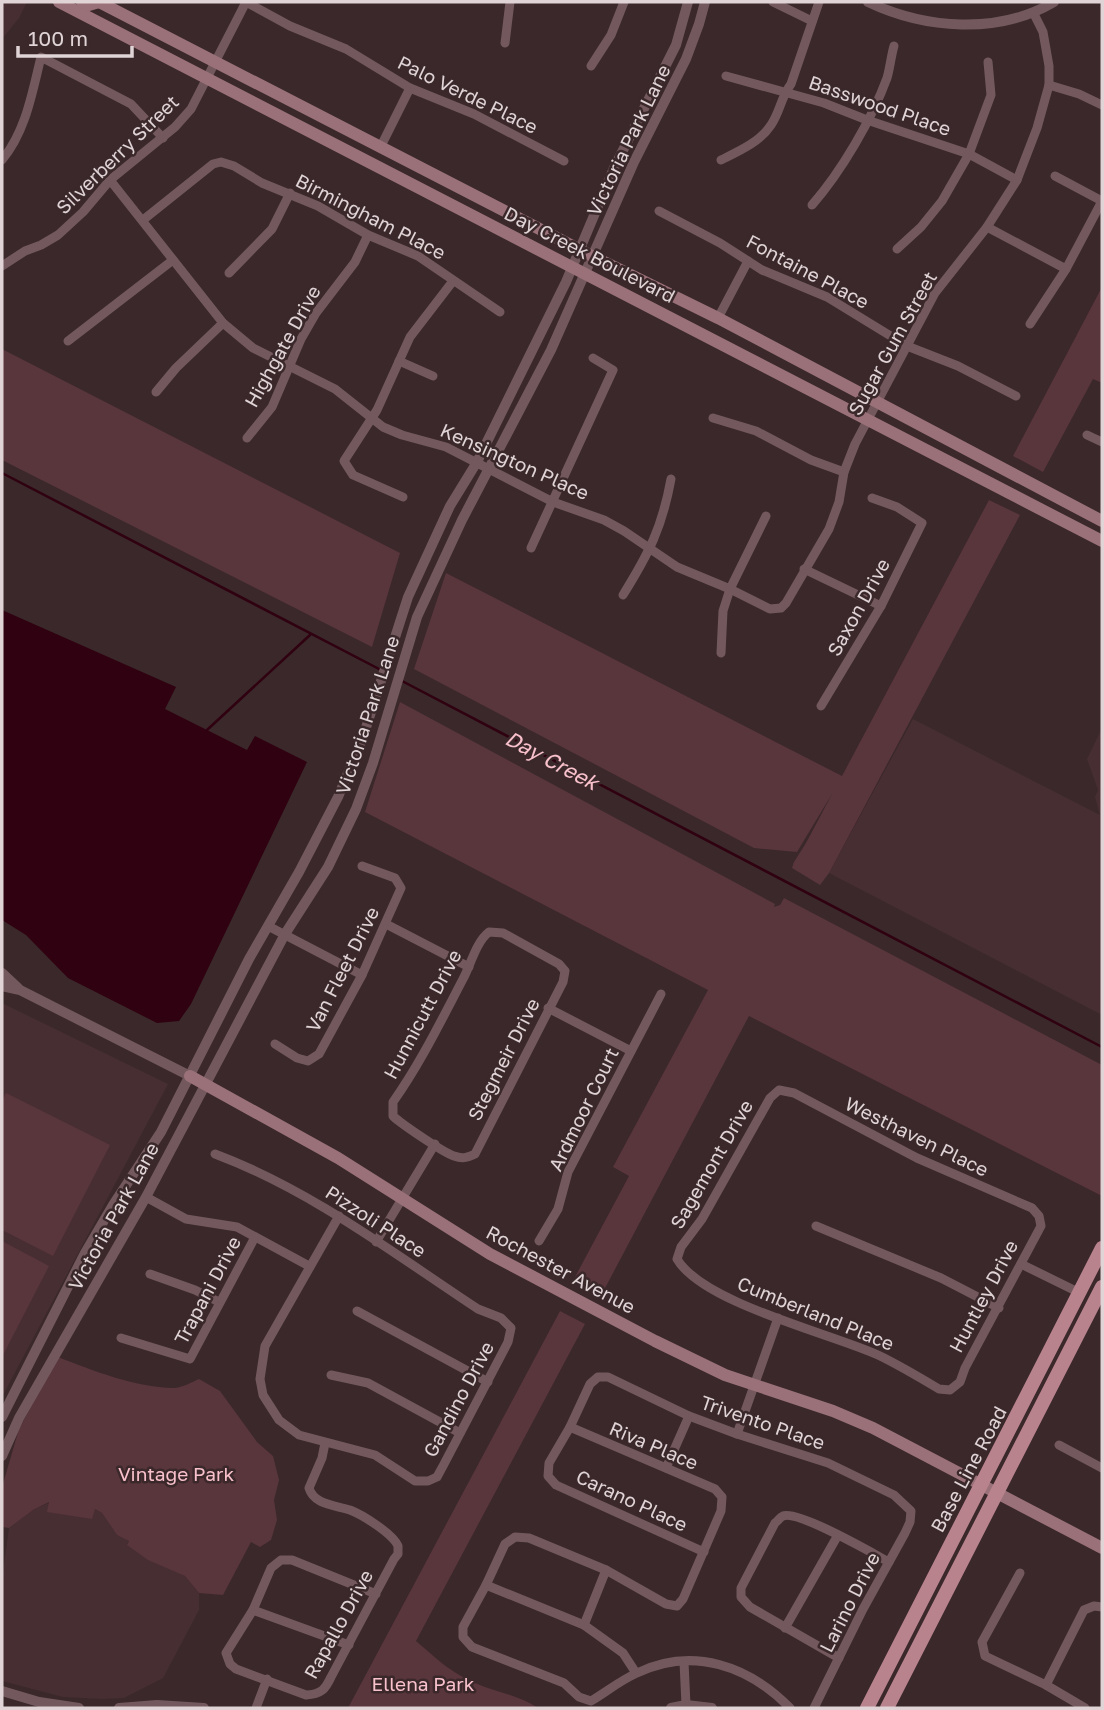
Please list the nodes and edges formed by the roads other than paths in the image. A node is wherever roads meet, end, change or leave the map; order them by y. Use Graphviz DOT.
graph roads {
  1 [pos="59,2"];
  2 [pos="82,2"];
  3 [pos="99,2"];
  4 [pos="246,2"];
  5 [pos="510,2"];
  6 [pos="612,2"];
  7 [pos="688,2"];
  8 [pos="705,2"];
  9 [pos="773,2"];
  10 [pos="819,2"];
  11 [pos="868,2"];
  12 [pos="1054,2"];
  13 [pos="623,4"];
  14 [pos="1034,14"];
  15 [pos="812,21"];
  16 [pos="505,43"];
  17 [pos="894,46"];
  18 [pos="216,60"];
  19 [pos="988,62"];
  20 [pos="591,66"];
  21 [pos="726,76"];
  22 [pos="207,77"];
  23 [pos="1049,85"];
  24 [pos="410,88"];
  25 [pos="785,92"];
  26 [pos="1102,105"];
  27 [pos="867,120"];
  28 [pos="163,138"];
  29 [pos="381,146"];
  30 [pos="969,154"];
  31 [pos="2,160"];
  32 [pos="721,160"];
  33 [pos="564,161"];
  34 [pos="1055,176"];
  35 [pos="110,180"];
  36 [pos="1017,180"];
  37 [pos="290,193"];
  38 [pos="1102,201"];
  39 [pos="812,205"];
  40 [pos="659,211"];
  41 [pos="143,220"];
  42 [pos="987,228"];
  43 [pos="368,235"];
  44 [pos="897,248"];
  45 [pos="586,253"];
  46 [pos="173,260"];
  47 [pos="748,261"];
  48 [pos="2,266"];
  49 [pos="1066,269"];
  50 [pos="579,270"];
  51 [pos="229,273"];
  52 [pos="453,281"];
  53 [pos="500,312"];
  54 [pos="718,318"];
  55 [pos="223,323"];
  56 [pos="1030,324"];
  57 [pos="68,341"];
  58 [pos="907,346"];
  59 [pos="593,358"];
  60 [pos="399,361"];
  61 [pos="289,368"];
  62 [pos="433,376"];
  63 [pos="156,392"];
  64 [pos="1016,396"];
  65 [pos="878,401"];
  66 [pos="372,418"];
  67 [pos="712,418"];
  68 [pos="869,419"];
  69 [pos="1087,435"];
  70 [pos="247,438"];
  71 [pos="1102,442"];
  72 [pos="477,462"];
  73 [pos="489,469"];
  74 [pos="844,472"];
  75 [pos="671,479"];
  76 [pos="402,497"];
  77 [pos="872,498"];
  78 [pos="553,502"];
  79 [pos="766,516"];
  80 [pos="1102,521"];
  81 [pos="1102,541"];
  82 [pos="531,548"];
  83 [pos="650,550"];
  84 [pos="804,569"];
  85 [pos="730,589"];
  86 [pos="623,595"];
  87 [pos="881,606"];
  88 [pos="776,609"];
  89 [pos="721,653"];
  90 [pos="821,706"];
  91 [pos="362,866"];
  92 [pos="386,924"];
  93 [pos="268,926"];
  94 [pos="285,934"];
  95 [pos="469,967"];
  96 [pos="565,971"];
  97 [pos="2,973"];
  98 [pos="362,975"];
  99 [pos="2,986"];
  100 [pos="20,990"];
  101 [pos="661,994"];
  102 [pos="548,1008"];
  103 [pos="275,1044"];
  104 [pos="631,1051"];
  105 [pos="190,1076"];
  106 [pos="205,1084"];
  107 [pos="779,1090"];
  108 [pos="435,1144"];
  109 [pos="215,1154"];
  110 [pos="146,1196"];
  111 [pos="403,1199"];
  112 [pos="340,1216"];
  113 [pos="1039,1216"];
  114 [pos="816,1226"];
  115 [pos="255,1237"];
  116 [pos="539,1241"];
  117 [pos="376,1242"];
  118 [pos="1102,1248"];
  119 [pos="677,1259"];
  120 [pos="1021,1264"];
  121 [pos="309,1266"];
  122 [pos="150,1274"];
  123 [pos="1102,1287"];
  124 [pos="1080,1293"];
  125 [pos="219,1302"];
  126 [pos="999,1308"];
  127 [pos="358,1311"];
  128 [pos="778,1318"];
  129 [pos="511,1328"];
  130 [pos="121,1338"];
  131 [pos="331,1375"];
  132 [pos="488,1382"];
  133 [pos="753,1385"];
  134 [pos="950,1390"];
  135 [pos="689,1416"];
  136 [pos="2,1417"];
  137 [pos="570,1427"];
  138 [pos="460,1433"];
  139 [pos="737,1434"];
  140 [pos="325,1443"];
  141 [pos="1059,1445"];
  142 [pos="2,1456"];
  143 [pos="666,1468"];
  144 [pos="1102,1468"];
  145 [pos="981,1484"];
  146 [pos="997,1493"];
  147 [pos="911,1511"];
  148 [pos="838,1535"];
  149 [pos="1102,1548"];
  150 [pos="704,1552"];
  151 [pos="889,1562"];
  152 [pos="606,1570"];
  153 [pos="1020,1573"];
  154 [pos="486,1585"];
  155 [pos="376,1594"];
  156 [pos="1098,1607"];
  157 [pos="253,1610"];
  158 [pos="584,1625"];
  159 [pos="785,1628"];
  160 [pos="349,1645"];
  161 [pos="839,1658"];
  162 [pos="684,1662"];
  163 [pos="636,1673"];
  164 [pos="267,1679"];
  165 [pos="1046,1685"];
  166 [pos="2,1691"];
  167 [pos="686,1705"];
  168 [pos="79,1708"];
  169 [pos="119,1708"];
  170 [pos="204,1708"];
  171 [pos="256,1708"];
  172 [pos="671,1708"];
  173 [pos="712,1708"];
  174 [pos="790,1708"];
  175 [pos="814,1708"];
  176 [pos="867,1708"];
  177 [pos="887,1708"];
  178 [pos="1085,1708"];
  1 -- 22 [label="main road, Day Creek Boulevard"];
  2 -- 3 [label="main road"];
  3 -- 18 [label="main road, Day Creek Boulevard"];
  4 -- 18 [label="street, Silverberry Street"];
  4 -- 24 [label="street, Palo Verde Place"];
  5 -- 16 [label="street"];
  6 -- 13 [label="street"];
  7 -- 45 [label="street, Victoria Park Lane"];
  8 -- 45 [label="street, Victoria Park Lane"];
  9 -- 15 [label="street"];
  10 -- 15 [label="street"];
  11 -- 14 [label="street"];
  12 -- 14 [label="street"];
  13 -- 20 [label="street"];
  14 -- 23 [label="street, Sugar Gum Street"];
  15 -- 25 [label="street"];
  17 -- 27 [label="street"];
  18 -- 22 [label="street, Silverberry Street"];
  18 -- 29 [label="main road, Day Creek Boulevard"];
  19 -- 30 [label="street"];
  21 -- 25 [label="street, Basswood Place"];
  22 -- 28 [label="street, Silverberry Street"];
  22 -- 50 [label="main road, Day Creek Boulevard"];
  23 -- 26 [label="street"];
  23 -- 36 [label="street, Sugar Gum Street"];
  24 -- 29 [label="street"];
  24 -- 33 [label="street, Palo Verde Place"];
  25 -- 27 [label="street, Basswood Place"];
  25 -- 32 [label="street"];
  27 -- 30 [label="street, Basswood Place"];
  27 -- 39 [label="street"];
  28 -- 31 [label="street"];
  28 -- 35 [label="street, Silverberry Street"];
  29 -- 45 [label="main road, Day Creek Boulevard"];
  30 -- 36 [label="street, Basswood Place"];
  30 -- 44 [label="street"];
  34 -- 38 [label="street"];
  35 -- 41 [label="street, Kensington Place"];
  35 -- 48 [label="street, Silverberry Street"];
  36 -- 42 [label="street, Sugar Gum Street"];
  37 -- 41 [label="street, Birmingham Place"];
  37 -- 43 [label="street, Birmingham Place"];
  37 -- 51 [label="street"];
  38 -- 49 [label="street"];
  40 -- 47 [label="street, Fontaine Place"];
  41 -- 46 [label="street, Kensington Place"];
  42 -- 49 [label="street"];
  42 -- 58 [label="street, Sugar Gum Street"];
  43 -- 52 [label="street, Birmingham Place"];
  43 -- 61 [label="street, Highgate Drive"];
  45 -- 50 [label="street, Victoria Park Lane"];
  45 -- 54 [label="main road, Day Creek Boulevard"];
  46 -- 55 [label="street, Kensington Place"];
  46 -- 57 [label="street"];
  47 -- 54 [label="street"];
  47 -- 58 [label="street, Fontaine Place"];
  49 -- 56 [label="street"];
  50 -- 68 [label="main road, Day Creek Boulevard"];
  50 -- 72 [label="street, Victoria Park Lane"];
  50 -- 73 [label="street, Victoria Park Lane"];
  52 -- 53 [label="street, Birmingham Place"];
  52 -- 60 [label="street"];
  54 -- 65 [label="main road, Day Creek Boulevard"];
  55 -- 61 [label="street, Kensington Place"];
  55 -- 63 [label="street"];
  58 -- 64 [label="street, Fontaine Place"];
  58 -- 65 [label="street, Sugar Gum Street"];
  59 -- 78 [label="street"];
  60 -- 62 [label="street"];
  60 -- 66 [label="street"];
  61 -- 66 [label="street, Kensington Place"];
  61 -- 70 [label="street, Highgate Drive"];
  65 -- 68 [label="street, Sugar Gum Street"];
  65 -- 80 [label="main road, Day Creek Boulevard"];
  66 -- 72 [label="street, Kensington Place"];
  66 -- 76 [label="street"];
  67 -- 74 [label="street"];
  68 -- 74 [label="street, Sugar Gum Street"];
  68 -- 81 [label="main road, Day Creek Boulevard"];
  69 -- 71 [label="street"];
  72 -- 73 [label="street, Kensington Place"];
  72 -- 93 [label="street, Victoria Park Lane"];
  73 -- 78 [label="street, Kensington Place"];
  73 -- 94 [label="street, Victoria Park Lane"];
  74 -- 84 [label="street, Sugar Gum Street"];
  75 -- 83 [label="street"];
  77 -- 87 [label="street, Saxon Drive"];
  78 -- 82 [label="street"];
  78 -- 83 [label="street, Kensington Place"];
  79 -- 85 [label="street"];
  83 -- 85 [label="street, Kensington Place"];
  83 -- 86 [label="street"];
  84 -- 87 [label="street"];
  84 -- 88 [label="street, Sugar Gum Street"];
  85 -- 88 [label="street, Kensington Place"];
  85 -- 89 [label="street"];
  87 -- 90 [label="street, Saxon Drive"];
  91 -- 92 [label="street, Van Fleet Drive"];
  92 -- 95 [label="street"];
  92 -- 98 [label="street, Van Fleet Drive"];
  93 -- 94 [label="street"];
  93 -- 105 [label="street, Victoria Park Lane"];
  94 -- 98 [label="street"];
  94 -- 106 [label="street, Victoria Park Lane"];
  95 -- 96 [label="street, Hunnicutt Drive"];
  95 -- 108 [label="street, Hunnicutt Drive"];
  96 -- 102 [label="street, Stegmeir Drive"];
  97 -- 100 [label="street, Rochester Avenue"];
  98 -- 103 [label="street, Van Fleet Drive"];
  99 -- 100 [label="street, Rochester Avenue"];
  100 -- 105 [label="street, Rochester Avenue"];
  101 -- 104 [label="street, Ardmoor Court"];
  102 -- 104 [label="street"];
  102 -- 108 [label="street, Stegmeir Drive"];
  104 -- 116 [label="street, Ardmoor Court"];
  105 -- 106 [label="main road, Rochester Avenue"];
  105 -- 136 [label="street, Victoria Park Lane"];
  106 -- 110 [label="street, Victoria Park Lane"];
  106 -- 111 [label="main road, Rochester Avenue"];
  107 -- 113 [label="street, Westhaven Place"];
  107 -- 119 [label="street, Sagemont Drive"];
  108 -- 111 [label="street"];
  109 -- 112 [label="street, Pizzoli Place"];
  110 -- 115 [label="street"];
  110 -- 142 [label="street, Victoria Park Lane"];
  111 -- 117 [label="street"];
  111 -- 133 [label="main road, Rochester Avenue"];
  112 -- 117 [label="street, Pizzoli Place"];
  112 -- 121 [label="street"];
  113 -- 120 [label="street, Huntley Drive"];
  114 -- 126 [label="street"];
  115 -- 121 [label="street"];
  115 -- 125 [label="street, Trapani Drive"];
  117 -- 129 [label="street, Pizzoli Place"];
  118 -- 124 [label="main road, Base Line Road"];
  119 -- 128 [label="street, Cumberland Place"];
  120 -- 124 [label="street"];
  120 -- 126 [label="street, Huntley Drive"];
  121 -- 140 [label="street"];
  122 -- 125 [label="street"];
  123 -- 146 [label="main road, Base Line Road"];
  124 -- 145 [label="main road, Base Line Road"];
  125 -- 130 [label="street, Trapani Drive"];
  126 -- 134 [label="street, Huntley Drive"];
  127 -- 132 [label="street"];
  128 -- 133 [label="street"];
  128 -- 134 [label="street, Cumberland Place"];
  129 -- 132 [label="street, Gandino Drive"];
  131 -- 138 [label="street"];
  132 -- 138 [label="street, Gandino Drive"];
  133 -- 139 [label="street"];
  133 -- 145 [label="main road, Rochester Avenue"];
  135 -- 137 [label="street, Trivento Place"];
  135 -- 139 [label="street, Trivento Place"];
  135 -- 143 [label="street"];
  137 -- 143 [label="street, Riva Place"];
  137 -- 150 [label="street, Carano Place"];
  138 -- 140 [label="street, Gandino Drive"];
  139 -- 147 [label="street, Trivento Place"];
  140 -- 155 [label="street, Rapallo Drive"];
  141 -- 144 [label="street"];
  143 -- 150 [label="street, Riva Place"];
  145 -- 146 [label="main road, Rochester Avenue"];
  145 -- 176 [label="main road, Base Line Road"];
  146 -- 149 [label="main road, Rochester Avenue"];
  146 -- 177 [label="main road, Base Line Road"];
  147 -- 151 [label="street, Larino Drive"];
  148 -- 151 [label="street"];
  148 -- 159 [label="street"];
  148 -- 159 [label="street"];
  150 -- 152 [label="street"];
  151 -- 161 [label="street, Larino Drive"];
  152 -- 154 [label="street"];
  152 -- 158 [label="street"];
  153 -- 165 [label="street"];
  154 -- 158 [label="street"];
  154 -- 163 [label="street"];
  155 -- 157 [label="street"];
  155 -- 160 [label="street, Rapallo Drive"];
  156 -- 165 [label="street"];
  157 -- 160 [label="street"];
  157 -- 164 [label="street"];
  158 -- 163 [label="street"];
  159 -- 161 [label="street"];
  160 -- 164 [label="street, Rapallo Drive"];
  161 -- 175 [label="street, Larino Drive"];
  162 -- 163 [label="street"];
  162 -- 167 [label="street"];
  162 -- 174 [label="street"];
  164 -- 171 [label="street"];
  165 -- 178 [label="street"];
  166 -- 168 [label="street"];
  167 -- 172 [label="street"];
  167 -- 173 [label="street"];
  169 -- 170 [label="street"];
}
